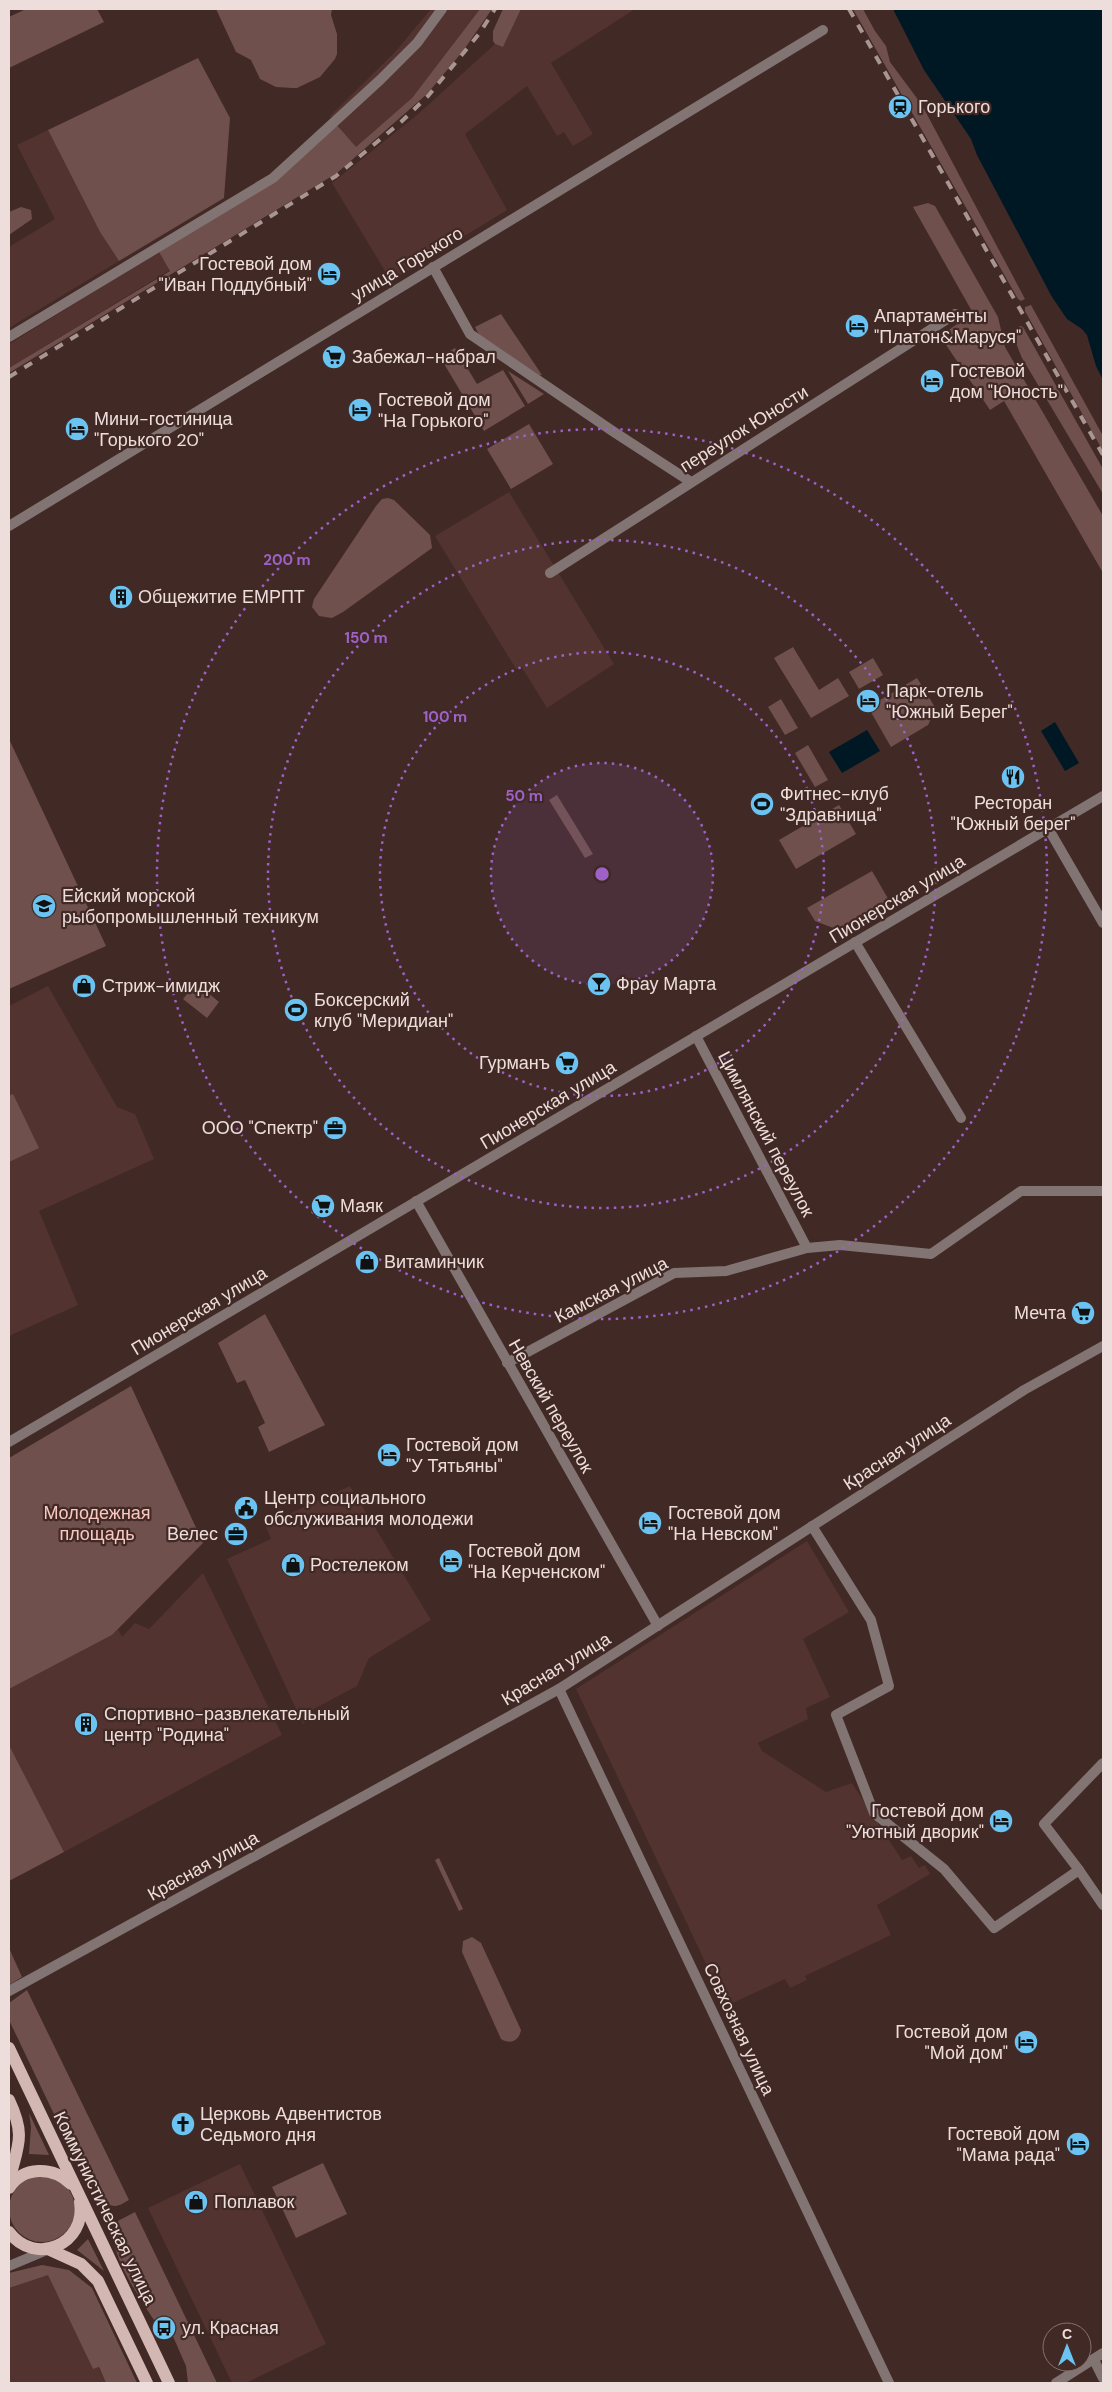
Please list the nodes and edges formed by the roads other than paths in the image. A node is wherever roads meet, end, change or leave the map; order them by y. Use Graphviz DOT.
graph roads {
  1 [pos="442,9"];
  2 [pos="823,30"];
  3 [pos="433,267"];
  4 [pos="955,314"];
  5 [pos="9,337"];
  6 [pos="691,482"];
  7 [pos="9,526"];
  8 [pos="550,572"];
  9 [pos="1103,796"];
  10 [pos="1048,828"];
  11 [pos="1103,923"];
  12 [pos="856,942"];
  13 [pos="696,1036"];
  14 [pos="961,1118"];
  15 [pos="1103,1191"];
  16 [pos="416,1201"];
  17 [pos="808,1248"];
  18 [pos="1103,1346"];
  19 [pos="507,1362"];
  20 [pos="9,1442"];
  21 [pos="812,1526"];
  22 [pos="658,1626"];
  23 [pos="559,1689"];
  24 [pos="1103,1763"];
  25 [pos="1078,1870"];
  26 [pos="1103,1905"];
  27 [pos="9,1991"];
  28 [pos="9,2048"];
  29 [pos="9,2100"];
  30 [pos="9,2181"];
  31 [pos="9,2188"];
  32 [pos="77,2193"];
  33 [pos="9,2232"];
  34 [pos="48,2249"];
  35 [pos="9,2266"];
  36 [pos="1103,2353"];
  37 [pos="1094,2360"];
  38 [pos="1103,2378"];
  39 [pos="147,2383"];
  40 [pos="169,2383"];
  41 [pos="889,2383"];
  42 [pos="1056,2383"];
  1 -- 5 [label="street"];
  2 -- 3 [label="street, улица Горького"];
  3 -- 6 [label="street"];
  3 -- 7 [label="street, улица Горького"];
  4 -- 6 [label="street, переулок Юности"];
  6 -- 8 [label="street, переулок Юности"];
  9 -- 10 [label="street, Пионерская улица"];
  10 -- 11 [label="street"];
  10 -- 12 [label="street, Пионерская улица"];
  12 -- 13 [label="street, Пионерская улица"];
  12 -- 14 [label="street"];
  13 -- 16 [label="street, Пионерская улица"];
  13 -- 17 [label="street, Цимлянский переулок"];
  15 -- 17 [label="street, Камская улица"];
  16 -- 19 [label="street, Невский переулок"];
  16 -- 20 [label="street, Пионерская улица"];
  17 -- 19 [label="street, Камская улица"];
  18 -- 21 [label="street, Красная улица"];
  19 -- 22 [label="street, Невский переулок"];
  21 -- 22 [label="street, Красная улица"];
  21 -- 25 [label="street"];
  22 -- 23 [label="street, Красная улица"];
  23 -- 27 [label="street, Красная улица"];
  23 -- 41 [label="street, Совхозная улица"];
  24 -- 25 [label="street"];
  25 -- 26 [label="street"];
  28 -- 32 [label="main road, Коммунистическая улица"];
  29 -- 30 [label="main road"];
  31 -- 32 [label="main road"];
  32 -- 34 [label="main road"];
  32 -- 40 [label="main road, Коммунистическая улица"];
  33 -- 34 [label="main road"];
  34 -- 35 [label="street"];
  34 -- 39 [label="main road"];
  36 -- 37 [label="street"];
  37 -- 38 [label="street"];
  37 -- 42 [label="street"];
}
